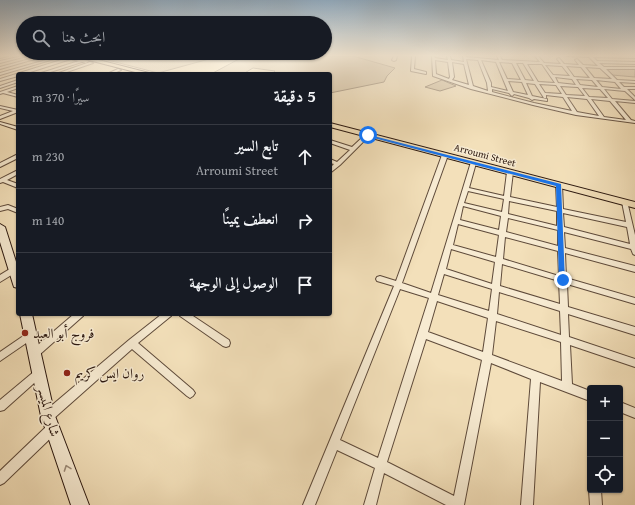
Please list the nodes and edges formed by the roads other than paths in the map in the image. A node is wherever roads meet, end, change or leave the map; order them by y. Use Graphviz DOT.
graph roads {
  1 [pos="593,79"];
  2 [pos="450,80"];
  3 [pos="470,80"];
  4 [pos="486,80"];
  5 [pos="506,80"];
  6 [pos="555,80"];
  7 [pos="575,80"];
  8 [pos="605,80"];
  9 [pos="615,80"];
  10 [pos="16,82"];
  11 [pos="524,82"];
  12 [pos="537,82"];
  13 [pos="635,82"];
  14 [pos="558,84"];
  15 [pos="580,86"];
  16 [pos="0,87"];
  17 [pos="16,88"];
  18 [pos="472,88"];
  19 [pos="602,88"];
  20 [pos="635,88"];
  21 [pos="624,89"];
  22 [pos="490,91"];
  23 [pos="2,93"];
  24 [pos="511,93"];
  25 [pos="543,94"];
  26 [pos="629,94"];
  27 [pos="635,94"];
  28 [pos="16,96"];
  29 [pos="566,96"];
  30 [pos="531,97"];
  31 [pos="588,98"];
  32 [pos="515,100"];
  33 [pos="546,100"];
  34 [pos="612,100"];
  35 [pos="635,100"];
  36 [pos="535,105"];
  37 [pos="0,107"];
  38 [pos="549,108"];
  39 [pos="16,111"];
  40 [pos="16,112"];
  41 [pos="576,114"];
  42 [pos="0,118"];
  43 [pos="603,118"];
  44 [pos="332,121"];
  45 [pos="630,122"];
  46 [pos="635,122"];
  47 [pos="0,123"];
  48 [pos="332,126"];
  49 [pos="16,129"];
  50 [pos="368,135"];
  51 [pos="332,142"];
  52 [pos="353,148"];
  53 [pos="444,155"];
  54 [pos="16,157"];
  55 [pos="332,162"];
  56 [pos="473,163"];
  57 [pos="338,164"];
  58 [pos="0,165"];
  59 [pos="332,169"];
  60 [pos="510,172"];
  61 [pos="16,173"];
  62 [pos="2,181"];
  63 [pos="16,185"];
  64 [pos="559,185"];
  65 [pos="465,189"];
  66 [pos="506,198"];
  67 [pos="635,198"];
  68 [pos="625,202"];
  69 [pos="461,204"];
  70 [pos="635,205"];
  71 [pos="0,209"];
  72 [pos="16,210"];
  73 [pos="560,210"];
  74 [pos="504,215"];
  75 [pos="456,221"];
  76 [pos="629,225"];
  77 [pos="561,229"];
  78 [pos="0,230"];
  79 [pos="502,233"];
  80 [pos="449,246"];
  81 [pos="562,249"];
  82 [pos="634,250"];
  83 [pos="499,261"];
  84 [pos="16,268"];
  85 [pos="635,269"];
  86 [pos="442,271"];
  87 [pos="0,279"];
  88 [pos="380,279"];
  89 [pos="563,280"];
  90 [pos="398,285"];
  91 [pos="495,288"];
  92 [pos="434,297"];
  93 [pos="635,301"];
  94 [pos="564,309"];
  95 [pos="27,316"];
  96 [pos="78,316"];
  97 [pos="166,316"];
  98 [pos="186,316"];
  99 [pos="492,316"];
  100 [pos="635,331"];
  101 [pos="32,334"];
  102 [pos="423,334"];
  103 [pos="565,340"];
  104 [pos="226,342"];
  105 [pos="132,343"];
  106 [pos="35,353"];
  107 [pos="1,354"];
  108 [pos="487,358"];
  109 [pos="635,363"];
  110 [pos="39,373"];
  111 [pos="536,376"];
  112 [pos="567,387"];
  113 [pos="190,393"];
  114 [pos="587,395"];
  115 [pos="0,406"];
  116 [pos="623,408"];
  117 [pos="635,413"];
  118 [pos="50,422"];
  119 [pos="334,443"];
  120 [pos="381,465"];
  121 [pos="0,479"];
  122 [pos="595,493"];
  123 [pos="80,505"];
  124 [pos="309,505"];
  125 [pos="370,505"];
  126 [pos="527,505"];
  127 [pos="596,505"];
  1 -- 19 [label="street"];
  2 -- 18 [label="street"];
  3 -- 18 [label="street"];
  4 -- 22 [label="street"];
  5 -- 11 [label="street"];
  5 -- 24 [label="street"];
  6 -- 14 [label="street"];
  7 -- 15 [label="street"];
  8 -- 9 [label="street"];
  9 -- 13 [label="street"];
  9 -- 21 [label="street"];
  10 -- 16 [label="street"];
  11 -- 12 [label="street"];
  11 -- 30 [label="street"];
  12 -- 14 [label="street"];
  12 -- 25 [label="street"];
  14 -- 15 [label="street"];
  14 -- 29 [label="street"];
  15 -- 19 [label="street"];
  15 -- 31 [label="street"];
  17 -- 23 [label="street"];
  18 -- 22 [label="street"];
  19 -- 21 [label="street"];
  19 -- 34 [label="street"];
  20 -- 21 [label="street"];
  21 -- 26 [label="street"];
  22 -- 24 [label="street"];
  22 -- 32 [label="street"];
  23 -- 28 [label="street"];
  24 -- 30 [label="street"];
  24 -- 32 [label="street"];
  25 -- 29 [label="street"];
  25 -- 33 [label="street"];
  26 -- 27 [label="street"];
  26 -- 35 [label="street"];
  29 -- 31 [label="street"];
  29 -- 41 [label="street"];
  30 -- 33 [label="street"];
  30 -- 36 [label="street"];
  31 -- 34 [label="street"];
  31 -- 43 [label="street"];
  32 -- 36 [label="street"];
  33 -- 38 [label="street"];
  34 -- 35 [label="street"];
  34 -- 45 [label="street"];
  36 -- 38 [label="street"];
  37 -- 39 [label="street"];
  38 -- 41 [label="street"];
  40 -- 42 [label="street"];
  41 -- 43 [label="street"];
  43 -- 45 [label="street"];
  44 -- 67 [label="main road, Arroumi Street"];
  45 -- 46 [label="street"];
  47 -- 49 [label="street"];
  48 -- 50 [label="main road, Arroumi Street"];
  50 -- 52 [label="street"];
  50 -- 53 [label="main road, Arroumi Street"];
  51 -- 52 [label="street"];
  52 -- 57 [label="street"];
  53 -- 56 [label="main road, Arroumi Street"];
  53 -- 90 [label="street"];
  54 -- 58 [label="street"];
  55 -- 57 [label="street"];
  56 -- 60 [label="main road, Arroumi Street"];
  56 -- 65 [label="street"];
  57 -- 59 [label="street"];
  60 -- 64 [label="main road, Arroumi Street"];
  60 -- 66 [label="street"];
  61 -- 62 [label="street"];
  62 -- 63 [label="street"];
  64 -- 68 [label="main road, Arroumi Street"];
  64 -- 73 [label="street"];
  65 -- 66 [label="street"];
  65 -- 69 [label="street"];
  66 -- 73 [label="street"];
  66 -- 74 [label="street"];
  68 -- 70 [label="main road, Arroumi Street"];
  68 -- 76 [label="street"];
  69 -- 74 [label="street"];
  69 -- 75 [label="street"];
  71 -- 72 [label="street"];
  73 -- 76 [label="street"];
  73 -- 77 [label="street"];
  74 -- 77 [label="street"];
  74 -- 79 [label="street"];
  75 -- 79 [label="street"];
  75 -- 80 [label="street"];
  76 -- 82 [label="street"];
  77 -- 81 [label="street"];
  77 -- 82 [label="street"];
  78 -- 84 [label="main road"];
  79 -- 81 [label="street"];
  79 -- 83 [label="street"];
  80 -- 83 [label="street"];
  80 -- 86 [label="street"];
  81 -- 85 [label="street"];
  81 -- 89 [label="street"];
  83 -- 89 [label="street"];
  83 -- 91 [label="street"];
  84 -- 87 [label="street"];
  86 -- 91 [label="street"];
  86 -- 92 [label="street"];
  88 -- 90 [label="street"];
  89 -- 93 [label="street"];
  89 -- 94 [label="street"];
  90 -- 92 [label="street"];
  90 -- 119 [label="street"];
  91 -- 94 [label="street"];
  91 -- 99 [label="street"];
  92 -- 99 [label="street"];
  92 -- 102 [label="street"];
  94 -- 100 [label="street"];
  94 -- 103 [label="street"];
  95 -- 101 [label="main road, شارع الميسر"];
  96 -- 106 [label="street"];
  97 -- 105 [label="street"];
  98 -- 104 [label="street"];
  99 -- 103 [label="street"];
  99 -- 108 [label="street"];
  101 -- 106 [label="main road, شارع الميسر"];
  101 -- 107 [label="street"];
  102 -- 108 [label="street"];
  102 -- 120 [label="street"];
  103 -- 109 [label="street"];
  103 -- 112 [label="street"];
  105 -- 113 [label="street"];
  105 -- 118 [label="street"];
  106 -- 110 [label="main road, شارع الميسر"];
  108 -- 111 [label="street"];
  108 -- 120 [label="street"];
  110 -- 115 [label="street"];
  110 -- 118 [label="main road, شارع الميسر"];
  111 -- 112 [label="street"];
  111 -- 126 [label="street"];
  112 -- 114 [label="street"];
  116 -- 117 [label="street"];
  118 -- 121 [label="street"];
  123 -- 118 [label="main road, شارع الميسر, one-way"];
  119 -- 120 [label="street"];
  119 -- 124 [label="street"];
  120 -- 125 [label="street"];
  122 -- 127 [label="street"];
}
